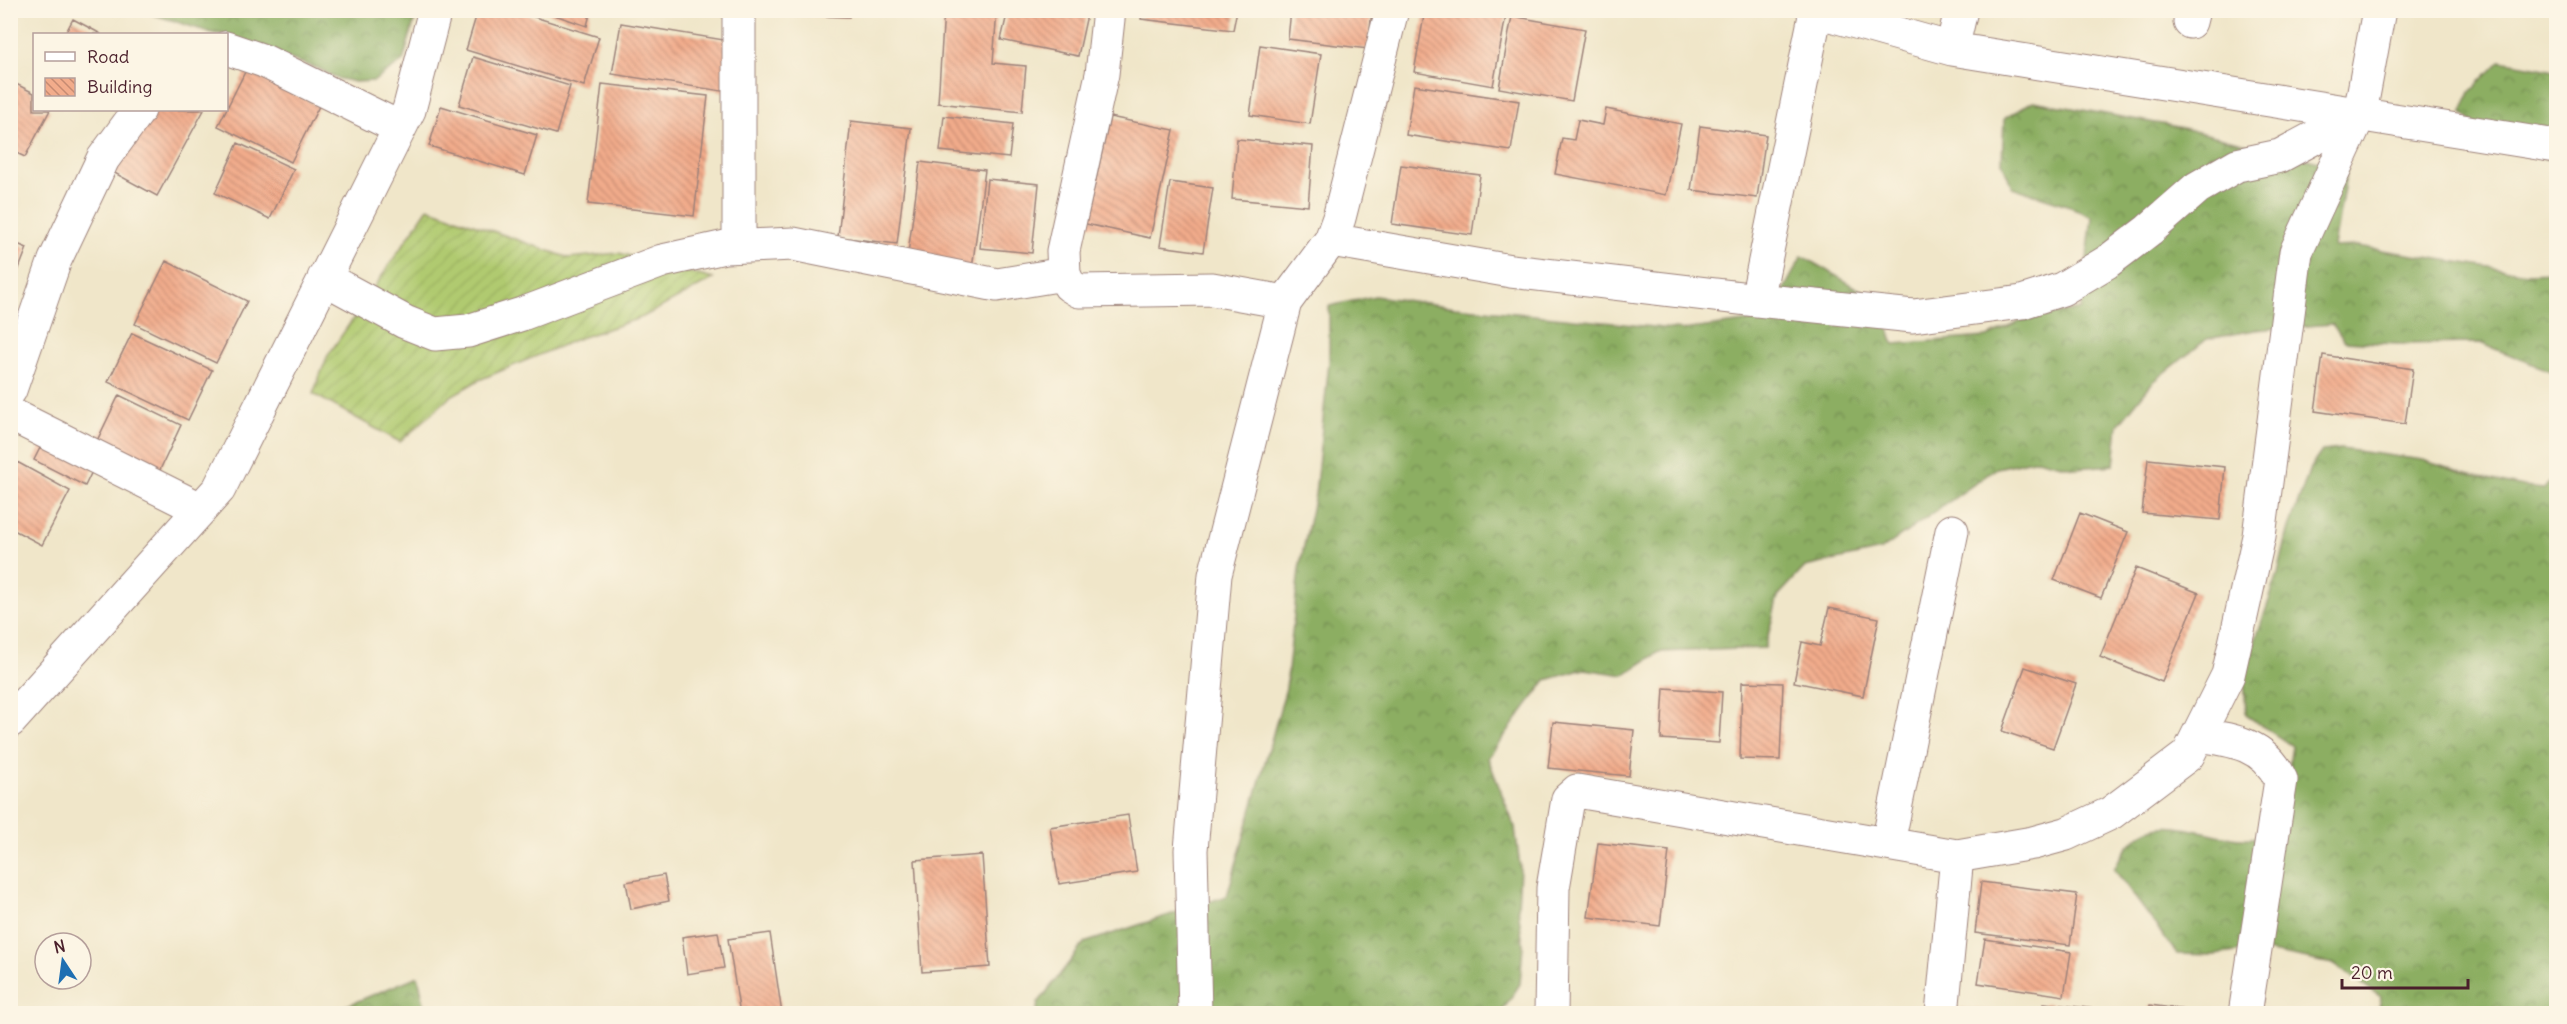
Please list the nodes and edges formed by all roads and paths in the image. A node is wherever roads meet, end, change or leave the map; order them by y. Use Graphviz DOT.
graph roads {
  1 [pos="435,10"];
  2 [pos="739,10"];
  3 [pos="1109,10"];
  4 [pos="1392,10"];
  5 [pos="1961,10"];
  6 [pos="2379,10"];
  7 [pos="1814,11"];
  8 [pos="228,49"];
  9 [pos="1953,49"];
  10 [pos="138,111"];
  11 [pos="2360,113"];
  12 [pos="400,128"];
  13 [pos="2556,146"];
  14 [pos="1331,240"];
  15 [pos="741,246"];
  16 [pos="1064,274"];
  17 [pos="324,278"];
  18 [pos="1757,300"];
  19 [pos="1285,302"];
  20 [pos="10,390"];
  21 [pos="10,414"];
  22 [pos="200,509"];
  23 [pos="1952,531"];
  24 [pos="10,721"];
  25 [pos="2198,735"];
  26 [pos="1888,843"];
  27 [pos="1958,856"];
  28 [pos="1195,1014"];
  29 [pos="1551,1014"];
  30 [pos="1942,1014"];
  31 [pos="2245,1014"];
  1 -- 12 [label="street"];
  2 -- 15 [label="street"];
  3 -- 16 [label="street"];
  4 -- 14 [label="street"];
  5 -- 9 [label="street"];
  6 -- 11 [label="street"];
  7 -- 9 [label="street"];
  7 -- 18 [label="street"];
  8 -- 12 [label="street"];
  9 -- 11 [label="street"];
  10 -- 20 [label="street"];
  11 -- 13 [label="street"];
  11 -- 18 [label="street"];
  11 -- 25 [label="street"];
  12 -- 17 [label="street"];
  14 -- 18 [label="street"];
  14 -- 19 [label="street"];
  15 -- 16 [label="street"];
  15 -- 17 [label="street"];
  16 -- 19 [label="street"];
  17 -- 22 [label="street"];
  19 -- 28 [label="street"];
  21 -- 22 [label="street"];
  22 -- 24 [label="street"];
  23 -- 26 [label="street"];
  25 -- 27 [label="street"];
  25 -- 31 [label="street"];
  26 -- 27 [label="street"];
  26 -- 29 [label="street"];
  27 -- 30 [label="street"];
}
